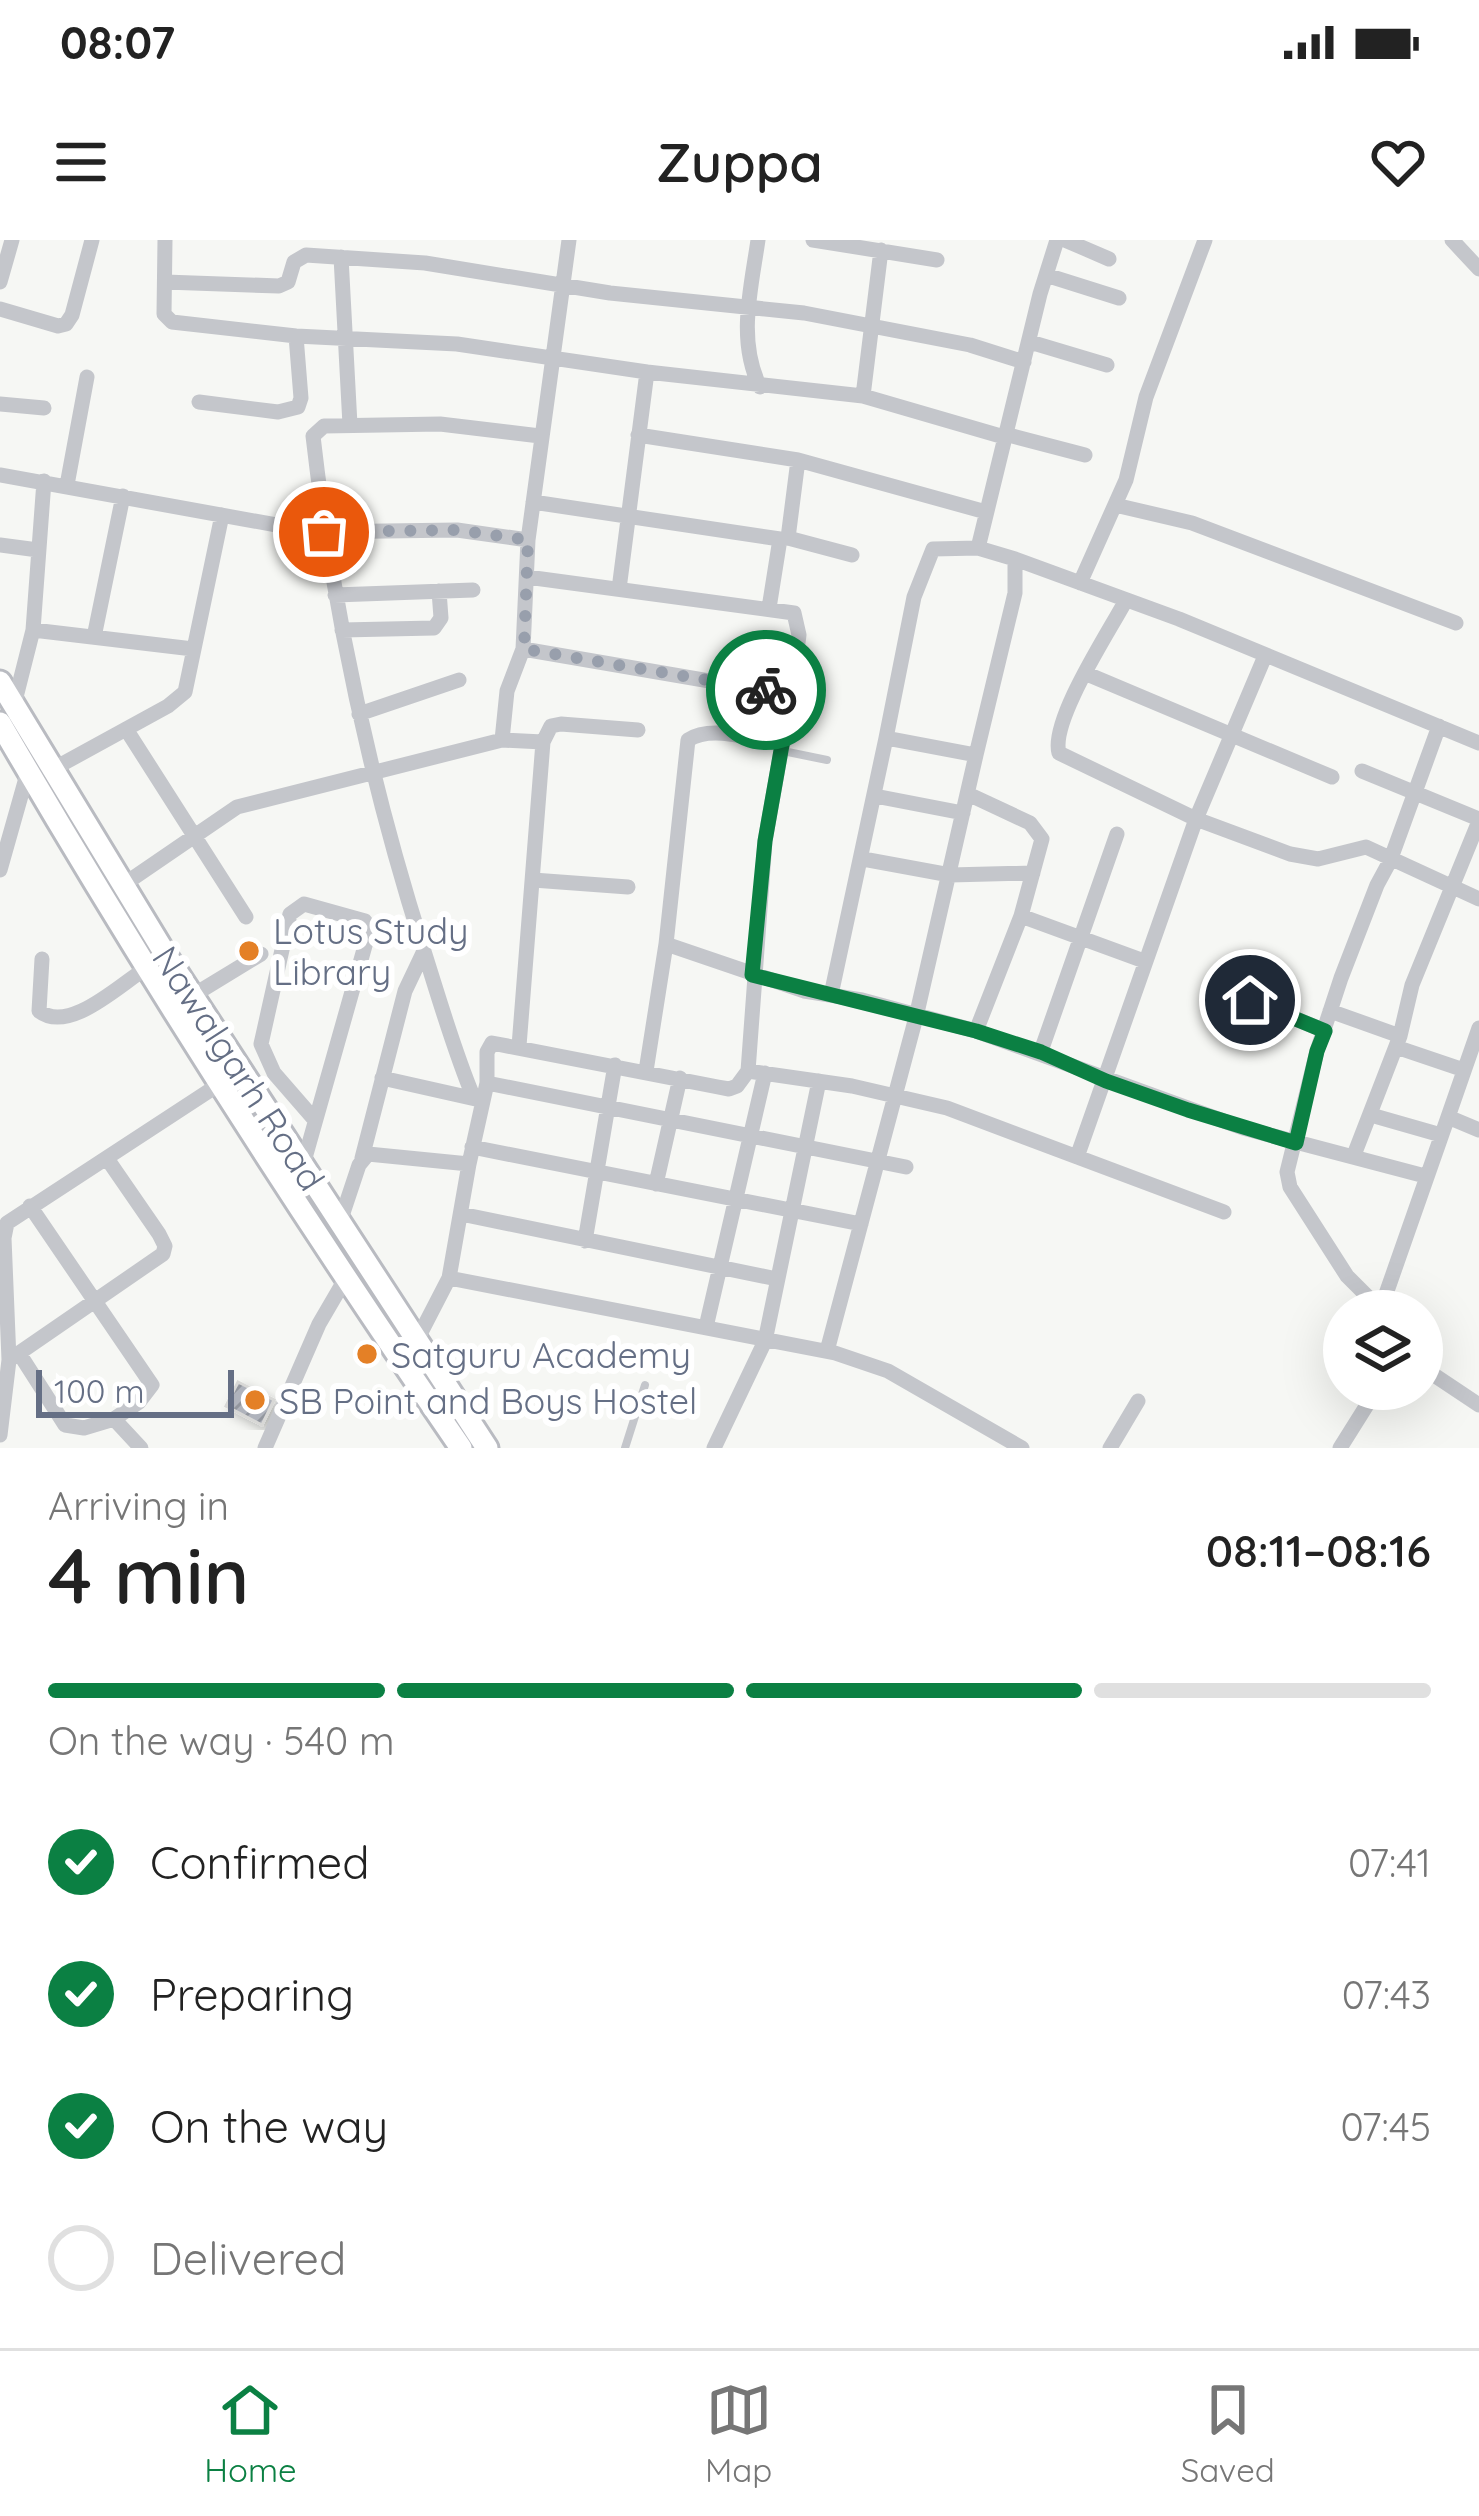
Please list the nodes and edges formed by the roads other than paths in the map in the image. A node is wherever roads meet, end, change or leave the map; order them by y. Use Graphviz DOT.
graph roads {
  1 [pos="12,240"];
  2 [pos="92,240"];
  3 [pos="165,240"];
  4 [pos="569,240"];
  5 [pos="758,240"];
  6 [pos="813,240"];
  7 [pos="1061,240"];
  8 [pos="1205,240"];
  9 [pos="1452,240"];
  10 [pos="881,250"];
  11 [pos="340,257"];
  12 [pos="1109,259"];
  13 [pos="937,260"];
  14 [pos="1479,269"];
  15 [pos="1046,275"];
  16 [pos="0,282"];
  17 [pos="165,282"];
  18 [pos="563,284"];
  19 [pos="1119,298"];
  20 [pos="747,308"];
  21 [pos="0,309"];
  22 [pos="872,323"];
  23 [pos="296,336"];
  24 [pos="343,338"];
  25 [pos="1030,342"];
  26 [pos="550,359"];
  27 [pos="1024,362"];
  28 [pos="1107,364"];
  29 [pos="647,372"];
  30 [pos="88,377"];
  31 [pos="760,386"];
  32 [pos="863,396"];
  33 [pos="199,402"];
  34 [pos="0,404"];
  35 [pos="44,408"];
  36 [pos="350,425"];
  37 [pos="1005,435"];
  38 [pos="540,436"];
  39 [pos="638,436"];
  40 [pos="1085,455"];
  41 [pos="798,460"];
  42 [pos="0,475"];
  43 [pos="44,481"];
  44 [pos="67,485"];
  45 [pos="123,496"];
  46 [pos="533,502"];
  47 [pos="1115,505"];
  48 [pos="986,512"];
  49 [pos="222,514"];
  50 [pos="628,517"];
  51 [pos="324,532"];
  52 [pos="784,539"];
  53 [pos="528,540"];
  54 [pos="0,544"];
  55 [pos="978,548"];
  56 [pos="38,550"];
  57 [pos="853,555"];
  58 [pos="1015,559"];
  59 [pos="527,577"];
  60 [pos="1080,584"];
  61 [pos="619,589"];
  62 [pos="473,590"];
  63 [pos="439,591"];
  64 [pos="335,595"];
  65 [pos="1126,599"];
  66 [pos="770,608"];
  67 [pos="1456,623"];
  68 [pos="33,630"];
  69 [pos="342,630"];
  70 [pos="94,637"];
  71 [pos="193,649"];
  72 [pos="524,649"];
  73 [pos="1265,656"];
  74 [pos="1087,674"];
  75 [pos="459,680"];
  76 [pos="0,682"];
  77 [pos="791,694"];
  78 [pos="359,713"];
  79 [pos="7,714"];
  80 [pos="1439,726"];
  81 [pos="126,729"];
  82 [pos="638,730"];
  83 [pos="1231,735"];
  84 [pos="886,738"];
  85 [pos="502,740"];
  86 [pos="543,742"];
  87 [pos="1479,743"];
  88 [pos="782,747"];
  89 [pos="976,755"];
  90 [pos="827,760"];
  91 [pos="53,769"];
  92 [pos="28,771"];
  93 [pos="1362,771"];
  94 [pos="372,775"];
  95 [pos="1332,777"];
  96 [pos="968,794"];
  97 [pos="1416,794"];
  98 [pos="874,796"];
  99 [pos="963,813"];
  100 [pos="1196,819"];
  101 [pos="1479,820"];
  102 [pos="196,834"];
  103 [pos="1117,834"];
  104 [pos="862,859"];
  105 [pos="2,861"];
  106 [pos="1390,861"];
  107 [pos="1033,874"];
  108 [pos="950,875"];
  109 [pos="533,880"];
  110 [pos="123,885"];
  111 [pos="1450,886"];
  112 [pos="628,887"];
  113 [pos="1479,899"];
  114 [pos="103,900"];
  115 [pos="1021,916"];
  116 [pos="246,917"];
  117 [pos="1082,938"];
  118 [pos="666,944"];
  119 [pos="424,951"];
  120 [pos="260,954"];
  121 [pos="42,959"];
  122 [pos="1144,961"];
  123 [pos="145,969"];
  124 [pos="752,975"];
  125 [pos="1212,984"];
  126 [pos="831,995"];
  127 [pos="192,996"];
  128 [pos="1330,1011"];
  129 [pos="916,1017"];
  130 [pos="1479,1028"];
  131 [pos="976,1031"];
  132 [pos="1325,1031"];
  133 [pos="1398,1041"];
  134 [pos="519,1046"];
  135 [pos="1041,1052"];
  136 [pos="615,1065"];
  137 [pos="241,1070"];
  138 [pos="1464,1070"];
  139 [pos="646,1071"];
  140 [pos="756,1072"];
  141 [pos="382,1078"];
  142 [pos="680,1078"];
  143 [pos="818,1081"];
  144 [pos="1106,1081"];
  145 [pos="220,1085"];
  146 [pos="481,1094"];
  147 [pos="892,1095"];
  148 [pos="607,1107"];
  149 [pos="1371,1115"];
  150 [pos="1448,1118"];
  151 [pos="314,1119"];
  152 [pos="671,1119"];
  153 [pos="1479,1130"];
  154 [pos="1441,1135"];
  155 [pos="751,1136"];
  156 [pos="1296,1143"];
  157 [pos="806,1147"];
  158 [pos="1354,1155"];
  159 [pos="470,1156"];
  160 [pos="1077,1157"];
  161 [pos="362,1158"];
  162 [pos="108,1160"];
  163 [pos="876,1161"];
  164 [pos="303,1165"];
  165 [pos="906,1167"];
  166 [pos="595,1173"];
  167 [pos="1425,1176"];
  168 [pos="656,1184"];
  169 [pos="736,1199"];
  170 [pos="30,1206"];
  171 [pos="791,1210"];
  172 [pos="1224,1212"];
  173 [pos="461,1214"];
  174 [pos="340,1222"];
  175 [pos="860,1225"];
  176 [pos="585,1241"];
  177 [pos="3,1260"];
  178 [pos="722,1267"];
  179 [pos="347,1276"];
  180 [pos="449,1278"];
  181 [pos="777,1279"];
  182 [pos="1361,1290"];
  183 [pos="1387,1290"];
  184 [pos="96,1302"];
  185 [pos="706,1328"];
  186 [pos="417,1340"];
  187 [pos="765,1341"];
  188 [pos="827,1352"];
  189 [pos="14,1356"];
  190 [pos="1443,1380"];
  191 [pos="645,1385"];
  192 [pos="1138,1401"];
  193 [pos="1479,1405"];
  194 [pos="1364,1410"];
  195 [pos="114,1419"];
  196 [pos="0,1436"];
  197 [pos="142,1448"];
  198 [pos="265,1448"];
  199 [pos="461,1448"];
  200 [pos="487,1448"];
  201 [pos="625,1448"];
  202 [pos="714,1448"];
  203 [pos="1022,1448"];
  204 [pos="1110,1448"];
  205 [pos="1340,1448"];
  1 -- 16 [label="street"];
  2 -- 21 [label="street"];
  3 -- 17 [label="street"];
  4 -- 18 [label="street"];
  5 -- 20 [label="street"];
  6 -- 10 [label="street"];
  7 -- 12 [label="street"];
  7 -- 15 [label="street"];
  8 -- 47 [label="street"];
  9 -- 14 [label="street"];
  10 -- 13 [label="street"];
  10 -- 22 [label="street"];
  11 -- 17 [label="street"];
  11 -- 18 [label="street"];
  11 -- 24 [label="street"];
  15 -- 19 [label="street"];
  15 -- 25 [label="street"];
  17 -- 23 [label="street"];
  18 -- 20 [label="street"];
  18 -- 26 [label="street"];
  20 -- 22 [label="street"];
  20 -- 31 [label="street"];
  22 -- 27 [label="street"];
  22 -- 32 [label="street"];
  23 -- 24 [label="street"];
  23 -- 33 [label="street"];
  24 -- 26 [label="street"];
  24 -- 36 [label="street"];
  25 -- 27 [label="street"];
  25 -- 28 [label="street"];
  26 -- 29 [label="street"];
  26 -- 38 [label="street"];
  27 -- 37 [label="street"];
  29 -- 31 [label="street"];
  29 -- 39 [label="street"];
  30 -- 44 [label="street"];
  31 -- 32 [label="street"];
  32 -- 37 [label="street"];
  34 -- 35 [label="street"];
  36 -- 38 [label="street"];
  36 -- 51 [label="street"];
  37 -- 40 [label="street"];
  37 -- 48 [label="street"];
  38 -- 46 [label="street"];
  39 -- 41 [label="street"];
  39 -- 50 [label="street"];
  41 -- 48 [label="street"];
  41 -- 52 [label="street"];
  42 -- 43 [label="street"];
  43 -- 44 [label="street"];
  43 -- 56 [label="street"];
  44 -- 45 [label="street"];
  45 -- 49 [label="street"];
  45 -- 70 [label="street"];
  46 -- 50 [label="street"];
  46 -- 53 [label="street"];
  47 -- 60 [label="street"];
  47 -- 67 [label="street"];
  48 -- 55 [label="street"];
  49 -- 51 [label="street"];
  49 -- 71 [label="street"];
  50 -- 52 [label="street"];
  50 -- 61 [label="street"];
  51 -- 53 [label="street"];
  51 -- 64 [label="street"];
  52 -- 57 [label="street"];
  52 -- 66 [label="street"];
  53 -- 59 [label="street"];
  54 -- 56 [label="street"];
  55 -- 58 [label="street"];
  55 -- 84 [label="street"];
  56 -- 68 [label="street"];
  58 -- 60 [label="street"];
  58 -- 89 [label="street"];
  59 -- 61 [label="street"];
  59 -- 72 [label="street"];
  60 -- 65 [label="street"];
  61 -- 66 [label="street"];
  62 -- 63 [label="street"];
  63 -- 64 [label="street"];
  63 -- 69 [label="street"];
  64 -- 69 [label="street"];
  65 -- 73 [label="street"];
  65 -- 74 [label="street"];
  66 -- 77 [label="street"];
  68 -- 70 [label="street"];
  68 -- 79 [label="street"];
  69 -- 78 [label="street"];
  70 -- 71 [label="street"];
  71 -- 81 [label="street"];
  72 -- 77 [label="street"];
  72 -- 85 [label="street"];
  73 -- 80 [label="street"];
  73 -- 83 [label="street"];
  74 -- 83 [label="street"];
  74 -- 100 [label="street"];
  75 -- 78 [label="street"];
  76 -- 79 [label="street, Nawalgarh Road"];
  77 -- 88 [label="street"];
  78 -- 94 [label="street"];
  79 -- 91 [label="street, Nawalgarh Road"];
  79 -- 92 [label="street"];
  80 -- 87 [label="street"];
  80 -- 97 [label="street"];
  81 -- 91 [label="street"];
  81 -- 102 [label="street"];
  82 -- 86 [label="street"];
  83 -- 95 [label="street"];
  83 -- 100 [label="street"];
  84 -- 89 [label="street"];
  84 -- 98 [label="street"];
  85 -- 86 [label="street"];
  85 -- 94 [label="street"];
  86 -- 109 [label="street"];
  88 -- 90 [label="lane"];
  88 -- 118 [label="street"];
  88 -- 124 [label="street"];
  89 -- 96 [label="street"];
  91 -- 110 [label="street, Nawalgarh Road"];
  92 -- 105 [label="street"];
  92 -- 114 [label="street"];
  93 -- 97 [label="street"];
  94 -- 102 [label="street"];
  94 -- 119 [label="street"];
  96 -- 99 [label="street"];
  96 -- 107 [label="street"];
  97 -- 101 [label="street"];
  97 -- 106 [label="street"];
  98 -- 99 [label="street"];
  98 -- 104 [label="street"];
  99 -- 108 [label="street"];
  100 -- 106 [label="street"];
  100 -- 122 [label="street"];
  101 -- 111 [label="street"];
  102 -- 110 [label="street"];
  102 -- 116 [label="street"];
  103 -- 117 [label="street"];
  104 -- 108 [label="street"];
  104 -- 126 [label="street"];
  106 -- 111 [label="street"];
  106 -- 128 [label="street"];
  107 -- 108 [label="street"];
  107 -- 115 [label="street"];
  108 -- 129 [label="street"];
  109 -- 112 [label="street"];
  109 -- 134 [label="street"];
  110 -- 114 [label="street"];
  110 -- 127 [label="street, Nawalgarh Road"];
  111 -- 113 [label="street"];
  111 -- 133 [label="street"];
  114 -- 123 [label="street"];
  115 -- 117 [label="street"];
  115 -- 131 [label="street"];
  117 -- 122 [label="street"];
  117 -- 135 [label="street"];
  118 -- 124 [label="street"];
  118 -- 139 [label="street"];
  119 -- 141 [label="street"];
  119 -- 146 [label="street"];
  120 -- 127 [label="street"];
  121 -- 123 [label="street"];
  122 -- 144 [label="street"];
  123 -- 145 [label="street"];
  124 -- 126 [label="street"];
  124 -- 140 [label="street"];
  125 -- 132 [label="street"];
  126 -- 129 [label="street"];
  127 -- 137 [label="street, Nawalgarh Road"];
  128 -- 132 [label="street"];
  128 -- 133 [label="street"];
  129 -- 131 [label="street"];
  129 -- 147 [label="street"];
  130 -- 138 [label="street"];
  131 -- 135 [label="street"];
  132 -- 156 [label="street"];
  133 -- 138 [label="street"];
  133 -- 149 [label="street"];
  134 -- 136 [label="street"];
  134 -- 146 [label="street"];
  135 -- 144 [label="street"];
  136 -- 139 [label="street"];
  136 -- 148 [label="street"];
  137 -- 145 [label="street"];
  137 -- 164 [label="street, Nawalgarh Road"];
  138 -- 150 [label="street"];
  139 -- 142 [label="street"];
  140 -- 142 [label="street"];
  140 -- 143 [label="street"];
  140 -- 155 [label="street"];
  141 -- 146 [label="street"];
  141 -- 161 [label="street"];
  142 -- 152 [label="street"];
  143 -- 147 [label="street"];
  143 -- 157 [label="street"];
  144 -- 156 [label="street"];
  144 -- 160 [label="street"];
  145 -- 162 [label="street"];
  145 -- 179 [label="street"];
  146 -- 148 [label="street"];
  146 -- 159 [label="street"];
  147 -- 160 [label="street"];
  147 -- 163 [label="street"];
  148 -- 152 [label="street"];
  148 -- 166 [label="street"];
  149 -- 154 [label="street"];
  149 -- 158 [label="street"];
  150 -- 153 [label="street"];
  150 -- 154 [label="street"];
  151 -- 151 [label="street"];
  151 -- 164 [label="street"];
  152 -- 155 [label="street"];
  152 -- 168 [label="street"];
  154 -- 167 [label="street"];
  155 -- 157 [label="street"];
  155 -- 169 [label="street"];
  156 -- 158 [label="street"];
  156 -- 182 [label="street"];
  157 -- 163 [label="street"];
  157 -- 171 [label="street"];
  158 -- 167 [label="street"];
  159 -- 161 [label="street"];
  159 -- 166 [label="street"];
  159 -- 173 [label="street"];
  160 -- 172 [label="street"];
  161 -- 174 [label="street"];
  162 -- 170 [label="street"];
  162 -- 184 [label="street"];
  163 -- 165 [label="street"];
  163 -- 175 [label="street"];
  164 -- 174 [label="street, Nawalgarh Road"];
  166 -- 168 [label="street"];
  166 -- 176 [label="street"];
  167 -- 183 [label="street"];
  168 -- 169 [label="street"];
  169 -- 171 [label="street"];
  169 -- 178 [label="street"];
  170 -- 177 [label="street"];
  170 -- 184 [label="street"];
  171 -- 175 [label="street"];
  171 -- 181 [label="street"];
  173 -- 176 [label="street"];
  173 -- 180 [label="street"];
  174 -- 186 [label="street, Nawalgarh Road"];
  175 -- 188 [label="street"];
  176 -- 178 [label="street"];
  177 -- 189 [label="street"];
  178 -- 181 [label="street"];
  178 -- 185 [label="street"];
  179 -- 198 [label="street"];
  179 -- 199 [label="street"];
  180 -- 185 [label="street"];
  180 -- 186 [label="street"];
  181 -- 187 [label="street"];
  184 -- 189 [label="street"];
  184 -- 195 [label="street"];
  185 -- 187 [label="street"];
  186 -- 200 [label="street, Nawalgarh Road"];
  187 -- 188 [label="street"];
  187 -- 202 [label="street"];
  188 -- 203 [label="street"];
  189 -- 195 [label="street"];
  189 -- 196 [label="street"];
  190 -- 193 [label="street"];
  191 -- 201 [label="lane"];
  192 -- 204 [label="street"];
  194 -- 205 [label="street"];
  195 -- 197 [label="street"];
}
